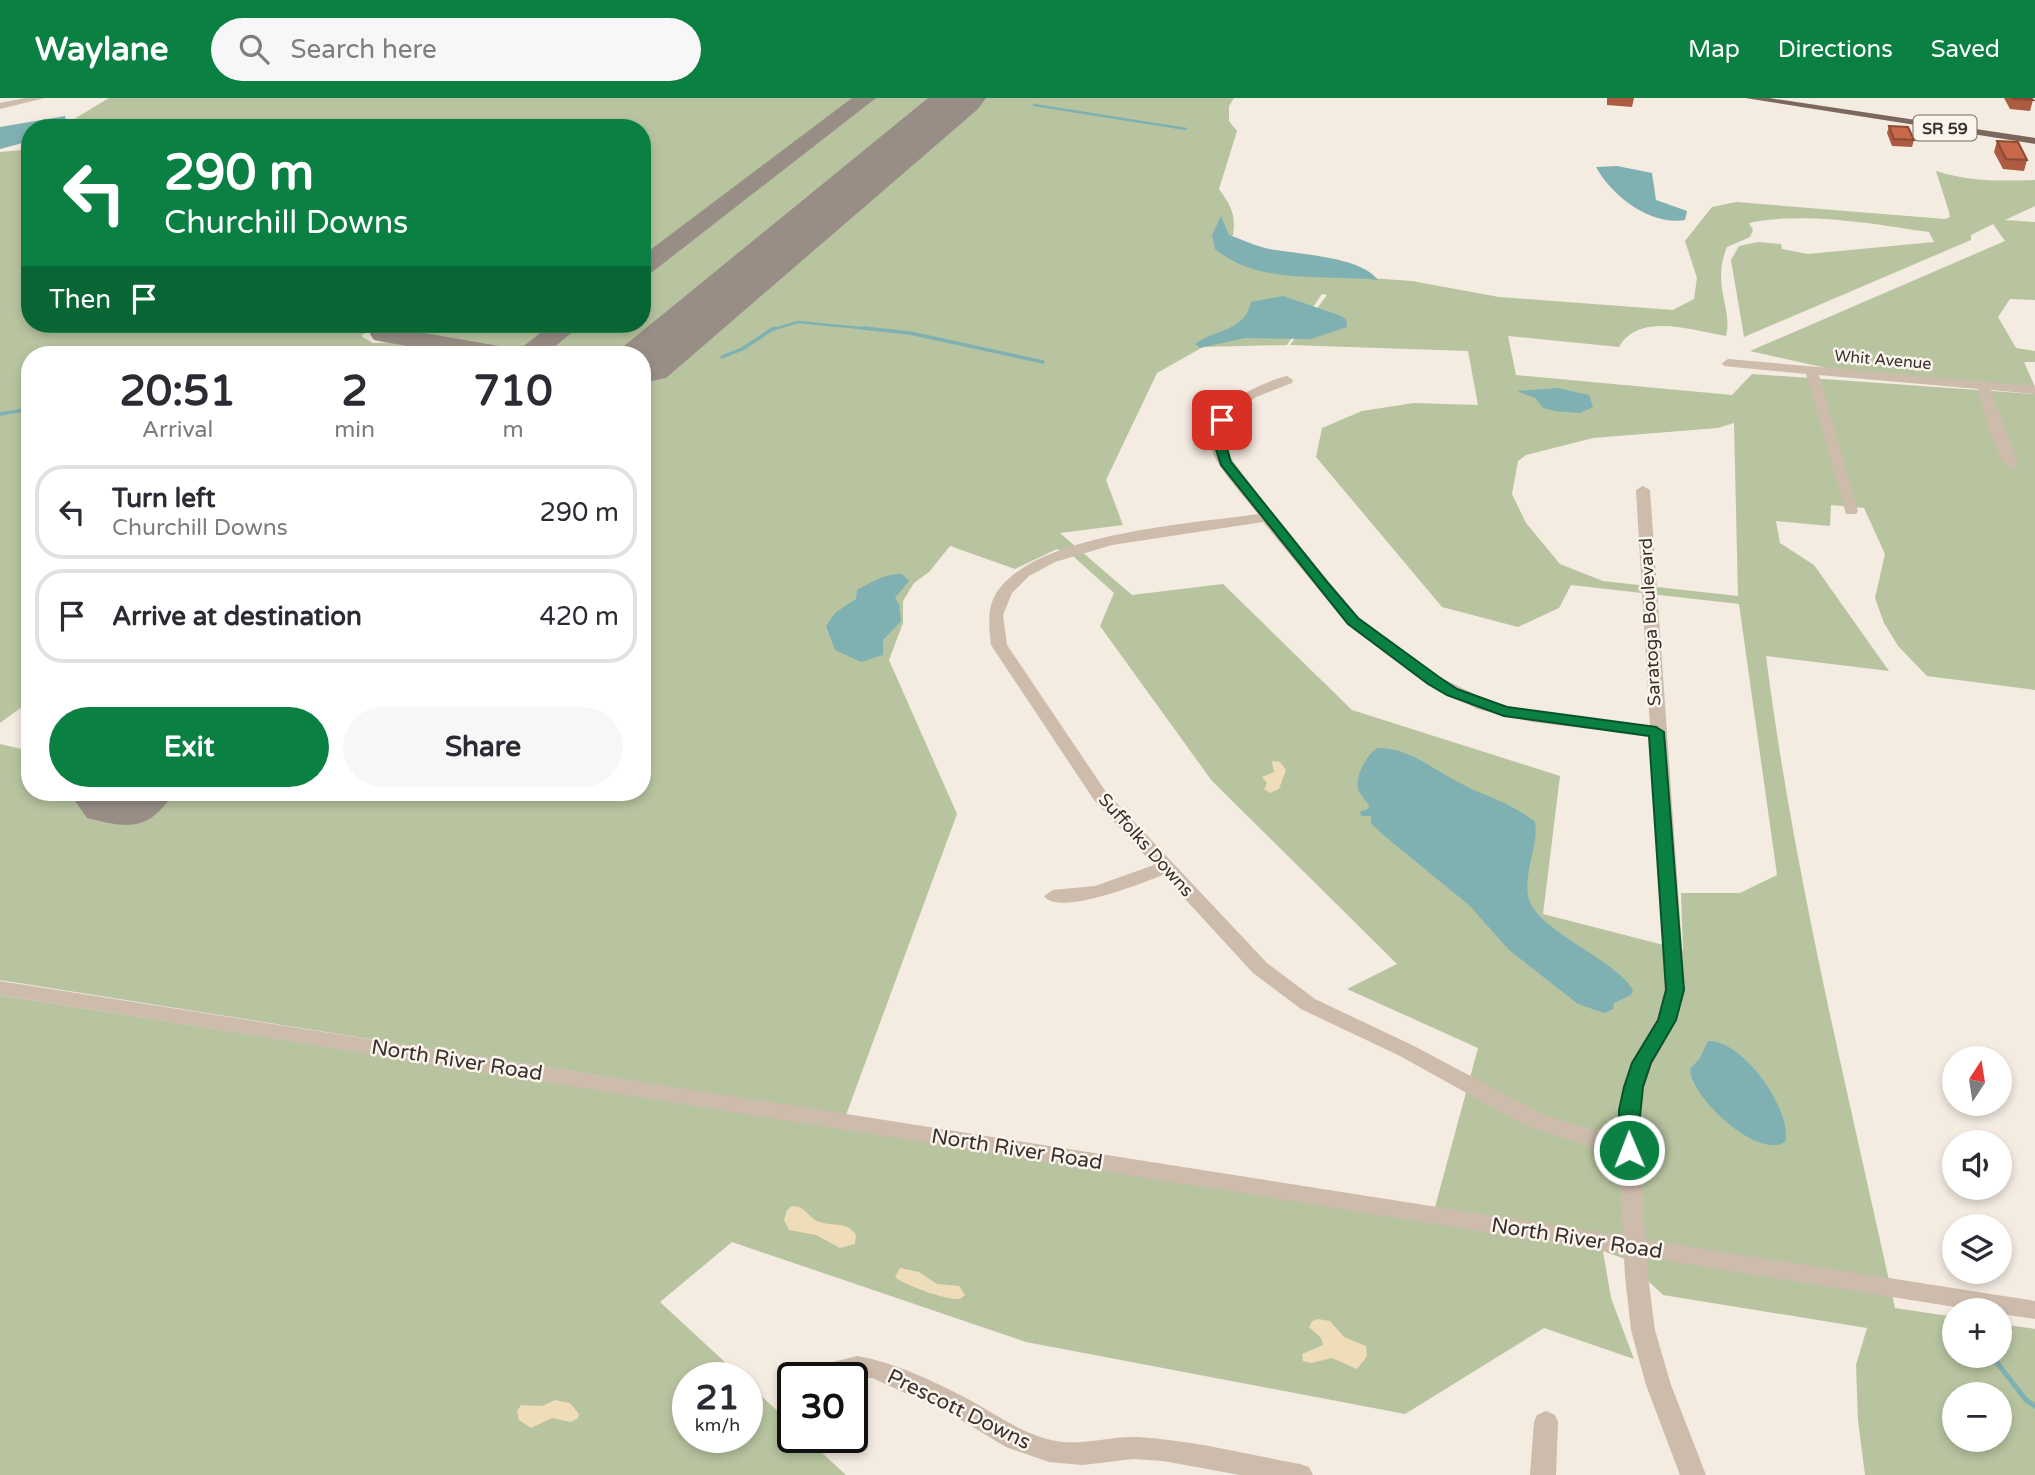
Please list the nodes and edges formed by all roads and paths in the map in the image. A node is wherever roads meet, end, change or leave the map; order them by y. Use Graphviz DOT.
graph roads {
  1 [pos="40,98"];
  2 [pos="1750,98"];
  3 [pos="0,106"];
  4 [pos="2035,141"];
  5 [pos="1728,363"];
  6 [pos="1812,371"];
  7 [pos="1287,380"];
  8 [pos="1983,385"];
  9 [pos="2035,390"];
  10 [pos="2012,465"];
  11 [pos="1643,490"];
  12 [pos="1851,511"];
  13 [pos="1266,517"];
  14 [pos="1656,732"];
  15 [pos="1166,867"];
  16 [pos="1053,896"];
  17 [pos="0,988"];
  18 [pos="1629,1150"];
  19 [pos="1635,1247"];
  20 [pos="2035,1310"];
  21 [pos="868,1368"];
  22 [pos="1546,1422"];
  23 [pos="1236,1468"];
  24 [pos="1300,1475"];
  25 [pos="1543,1475"];
  26 [pos="1693,1475"];
  1 -- 3 [label="street"];
  2 -- 4 [label="main road, SR 59"];
  5 -- 6 [label="street, Whit Avenue"];
  6 -- 8 [label="street, Whit Avenue"];
  6 -- 12 [label="street"];
  7 -- 13 [label="street"];
  8 -- 9 [label="street, Whit Avenue"];
  8 -- 10 [label="street"];
  11 -- 14 [label="street, Saratoga Boulevard"];
  13 -- 14 [label="street"];
  13 -- 15 [label="street, Suffolks Downs"];
  14 -- 18 [label="street, Saratoga Boulevard"];
  15 -- 16 [label="street"];
  15 -- 18 [label="street, Suffolks Downs"];
  17 -- 19 [label="street, North River Road"];
  18 -- 19 [label="street, Saratoga Boulevard"];
  19 -- 20 [label="street, North River Road"];
  19 -- 26 [label="street, Saratoga Boulevard"];
  21 -- 23 [label="street, Prescott Downs"];
  22 -- 25 [label="street"];
  23 -- 24 [label="street, Prescott Downs"];
}
